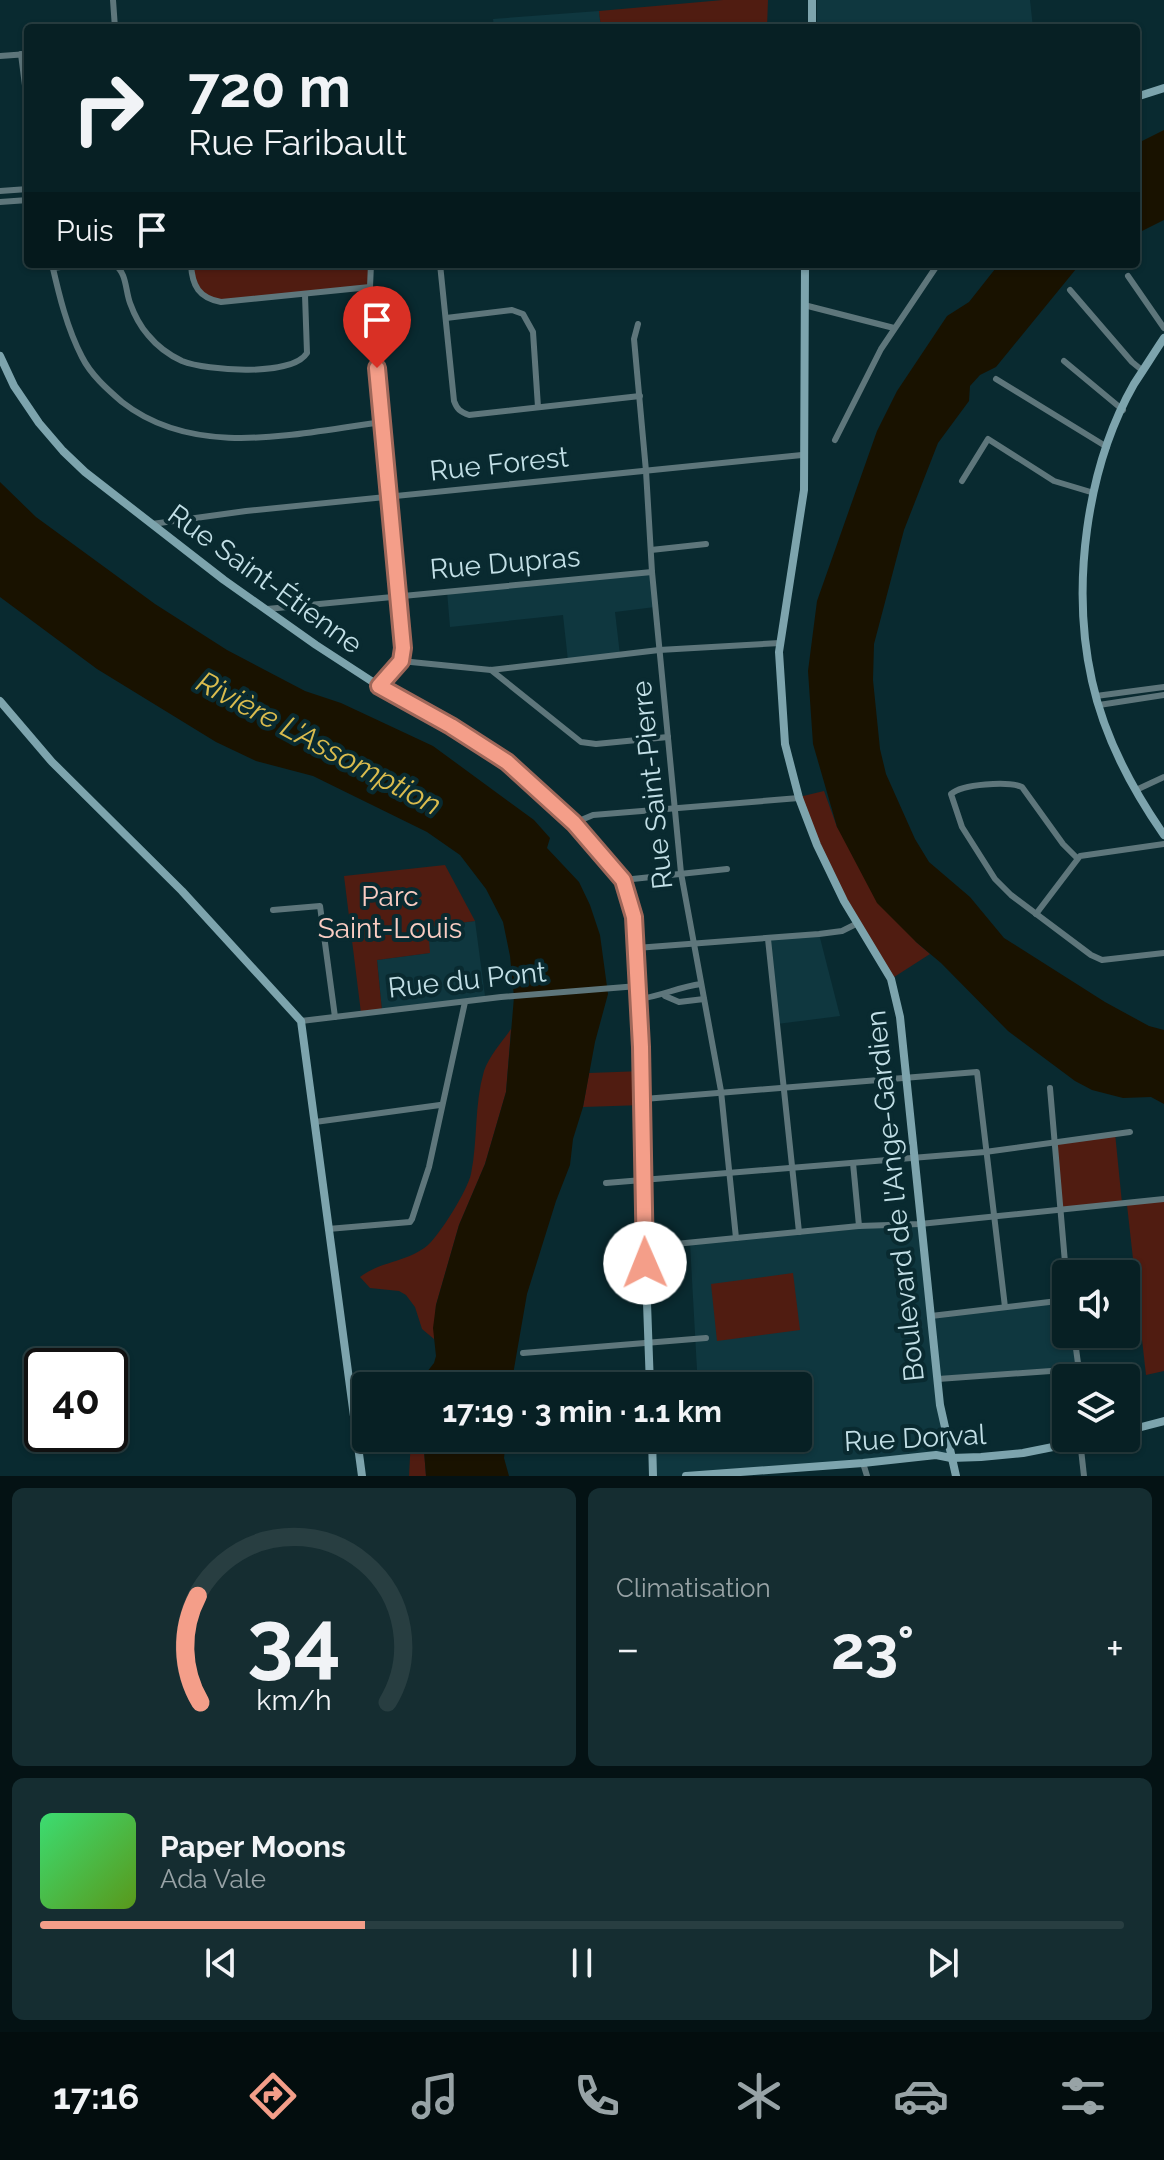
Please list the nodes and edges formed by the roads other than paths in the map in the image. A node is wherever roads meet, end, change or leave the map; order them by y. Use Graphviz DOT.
graph roads {
  1 [pos="113,0"];
  2 [pos="812,0"];
  3 [pos="115,24"];
  4 [pos="812,24"];
  5 [pos="24,54"];
  6 [pos="0,56"];
  7 [pos="1164,88"];
  8 [pos="1140,96"];
  9 [pos="24,189"];
  10 [pos="0,191"];
  11 [pos="24,200"];
  12 [pos="0,202"];
  13 [pos="53,268"];
  14 [pos="118,268"];
  15 [pos="191,268"];
  16 [pos="371,268"];
  17 [pos="440,268"];
  18 [pos="805,268"];
  19 [pos="935,268"];
  20 [pos="1128,276"];
  21 [pos="370,287"];
  22 [pos="1070,290"];
  23 [pos="305,295"];
  24 [pos="804,305"];
  25 [pos="446,318"];
  26 [pos="638,324"];
  27 [pos="894,328"];
  28 [pos="1164,328"];
  29 [pos="1164,338"];
  30 [pos="0,356"];
  31 [pos="1064,361"];
  32 [pos="1143,371"];
  33 [pos="996,379"];
  34 [pos="640,396"];
  35 [pos="538,407"];
  36 [pos="1123,410"];
  37 [pos="382,422"];
  38 [pos="835,440"];
  39 [pos="1107,447"];
  40 [pos="802,455"];
  41 [pos="646,471"];
  42 [pos="962,481"];
  43 [pos="1094,493"];
  44 [pos="390,496"];
  45 [pos="152,524"];
  46 [pos="706,544"];
  47 [pos="651,550"];
  48 [pos="652,572"];
  49 [pos="399,595"];
  50 [pos="267,609"];
  51 [pos="780,643"];
  52 [pos="659,650"];
  53 [pos="401,661"];
  54 [pos="491,670"];
  55 [pos="379,686"];
  56 [pos="1164,687"];
  57 [pos="1164,695"];
  58 [pos="1098,700"];
  59 [pos="0,701"];
  60 [pos="668,737"];
  61 [pos="1164,777"];
  62 [pos="1136,790"];
  63 [pos="799,798"];
  64 [pos="675,808"];
  65 [pos="574,823"];
  66 [pos="1164,835"];
  67 [pos="1164,844"];
  68 [pos="1077,858"];
  69 [pos="727,869"];
  70 [pos="681,873"];
  71 [pos="623,880"];
  72 [pos="273,910"];
  73 [pos="1036,914"];
  74 [pos="856,924"];
  75 [pos="768,939"];
  76 [pos="695,944"];
  77 [pos="636,948"];
  78 [pos="1164,953"];
  79 [pos="701,984"];
  80 [pos="638,986"];
  81 [pos="665,996"];
  82 [pos="639,999"];
  83 [pos="704,999"];
  84 [pos="465,1002"];
  85 [pos="335,1017"];
  86 [pos="301,1021"];
  87 [pos="905,1078"];
  88 [pos="784,1086"];
  89 [pos="1050,1088"];
  90 [pos="721,1091"];
  91 [pos="644,1099"];
  92 [pos="440,1105"];
  93 [pos="315,1122"];
  94 [pos="1130,1132"];
  95 [pos="1053,1144"];
  96 [pos="985,1152"];
  97 [pos="913,1158"];
  98 [pos="853,1163"];
  99 [pos="793,1169"];
  100 [pos="728,1172"];
  101 [pos="645,1180"];
  102 [pos="606,1183"];
  103 [pos="1164,1199"];
  104 [pos="1060,1209"];
  105 [pos="993,1216"];
  106 [pos="920,1224"];
  107 [pos="859,1226"];
  108 [pos="328,1229"];
  109 [pos="799,1232"];
  110 [pos="736,1238"];
  111 [pos="645,1247"];
  112 [pos="1065,1260"];
  113 [pos="1052,1302"];
  114 [pos="1005,1307"];
  115 [pos="931,1316"];
  116 [pos="706,1338"];
  117 [pos="648,1343"];
  118 [pos="523,1353"];
  119 [pos="1052,1371"];
  120 [pos="649,1372"];
  121 [pos="938,1379"];
  122 [pos="1164,1421"];
  123 [pos="1140,1427"];
  124 [pos="1052,1446"];
  125 [pos="652,1452"];
  126 [pos="1081,1452"];
  127 [pos="951,1458"];
  128 [pos="863,1463"];
  129 [pos="757,1473"];
  130 [pos="362,1476"];
  131 [pos="653,1476"];
  132 [pos="686,1476"];
  133 [pos="867,1476"];
  134 [pos="956,1476"];
  135 [pos="1084,1476"];
  1 -- 3 [label="street"];
  2 -- 4 [label="street"];
  5 -- 6 [label="street"];
  7 -- 8 [label="street"];
  9 -- 10 [label="street"];
  11 -- 12 [label="street"];
  13 -- 37 [label="street"];
  14 -- 23 [label="street"];
  15 -- 23 [label="street"];
  16 -- 21 [label="street"];
  17 -- 25 [label="street"];
  18 -- 24 [label="street, Boulevard de l'Ange-Gardien"];
  19 -- 27 [label="street"];
  20 -- 28 [label="street"];
  21 -- 23 [label="street"];
  21 -- 37 [label="street"];
  22 -- 32 [label="street"];
  24 -- 27 [label="street"];
  24 -- 40 [label="street, Boulevard de l'Ange-Gardien"];
  25 -- 35 [label="street"];
  25 -- 35 [label="street"];
  26 -- 34 [label="street, Rue Saint-Pierre"];
  27 -- 38 [label="street"];
  29 -- 32 [label="street"];
  30 -- 45 [label="street, Rue Saint-Étienne"];
  31 -- 36 [label="street"];
  32 -- 36 [label="street"];
  33 -- 39 [label="street"];
  34 -- 35 [label="street"];
  34 -- 41 [label="street, Rue Saint-Pierre"];
  36 -- 39 [label="street"];
  37 -- 44 [label="street"];
  39 -- 43 [label="street"];
  40 -- 41 [label="street, Rue Forest"];
  40 -- 51 [label="street, Boulevard de l'Ange-Gardien"];
  41 -- 44 [label="street, Rue Forest"];
  41 -- 47 [label="street, Rue Saint-Pierre"];
  42 -- 43 [label="street"];
  43 -- 58 [label="street"];
  44 -- 45 [label="street, Rue Forest"];
  44 -- 49 [label="street"];
  45 -- 50 [label="street, Rue Saint-Étienne"];
  46 -- 47 [label="street"];
  47 -- 48 [label="street, Rue Saint-Pierre"];
  48 -- 49 [label="street, Rue Dupras"];
  48 -- 52 [label="street, Rue Saint-Pierre"];
  49 -- 50 [label="street, Rue Dupras"];
  49 -- 53 [label="street"];
  50 -- 55 [label="street, Rue Saint-Étienne"];
  51 -- 52 [label="street"];
  51 -- 63 [label="street, Boulevard de l'Ange-Gardien"];
  52 -- 54 [label="street"];
  52 -- 60 [label="street, Rue Saint-Pierre"];
  53 -- 54 [label="street"];
  53 -- 55 [label="street"];
  54 -- 60 [label="street"];
  55 -- 65 [label="street, Rue Saint-Étienne"];
  56 -- 58 [label="street"];
  57 -- 58 [label="street"];
  58 -- 62 [label="street"];
  59 -- 86 [label="street"];
  60 -- 64 [label="street, Rue Saint-Pierre"];
  61 -- 62 [label="street"];
  62 -- 66 [label="street"];
  63 -- 64 [label="street"];
  63 -- 74 [label="street, Boulevard de l'Ange-Gardien"];
  64 -- 65 [label="street"];
  64 -- 70 [label="street, Rue Saint-Pierre"];
  65 -- 71 [label="street, Rue Saint-Étienne"];
  67 -- 68 [label="street"];
  68 -- 73 [label="street"];
  68 -- 73 [label="street"];
  69 -- 70 [label="street"];
  70 -- 71 [label="street"];
  70 -- 76 [label="street, Rue Saint-Pierre"];
  71 -- 77 [label="street, Rue Saint-Étienne"];
  72 -- 85 [label="street"];
  73 -- 78 [label="street"];
  74 -- 75 [label="street"];
  74 -- 87 [label="street, Boulevard de l'Ange-Gardien"];
  75 -- 76 [label="street"];
  75 -- 88 [label="street"];
  76 -- 77 [label="street"];
  76 -- 79 [label="street, Rue Saint-Pierre"];
  77 -- 80 [label="street, Rue Saint-Étienne"];
  79 -- 81 [label="street"];
  79 -- 83 [label="street, Rue Saint-Pierre"];
  80 -- 82 [label="street, Rue Saint-Étienne"];
  80 -- 84 [label="street, Rue du Pont"];
  81 -- 82 [label="street"];
  81 -- 83 [label="street"];
  82 -- 91 [label="street, Rue Saint-Étienne"];
  83 -- 90 [label="street, Rue Saint-Pierre"];
  84 -- 85 [label="street, Rue du Pont"];
  84 -- 92 [label="street"];
  85 -- 86 [label="street, Rue du Pont"];
  86 -- 93 [label="street"];
  87 -- 88 [label="street"];
  87 -- 96 [label="street"];
  87 -- 97 [label="street, Boulevard de l'Ange-Gardien"];
  88 -- 90 [label="street"];
  88 -- 99 [label="street"];
  89 -- 95 [label="street"];
  90 -- 91 [label="street"];
  90 -- 100 [label="street, Rue Saint-Pierre"];
  91 -- 101 [label="street, Rue Saint-Étienne"];
  92 -- 93 [label="street"];
  92 -- 108 [label="street"];
  93 -- 108 [label="street"];
  94 -- 95 [label="street"];
  95 -- 96 [label="street"];
  95 -- 104 [label="street"];
  96 -- 97 [label="street"];
  96 -- 105 [label="street"];
  97 -- 98 [label="street"];
  97 -- 106 [label="street, Boulevard de l'Ange-Gardien"];
  98 -- 99 [label="street"];
  98 -- 107 [label="street"];
  99 -- 100 [label="street"];
  99 -- 109 [label="street"];
  100 -- 101 [label="street"];
  100 -- 110 [label="street, Rue Saint-Pierre"];
  101 -- 102 [label="street"];
  101 -- 111 [label="street, Rue Saint-Étienne"];
  103 -- 104 [label="street"];
  104 -- 105 [label="street"];
  104 -- 112 [label="street"];
  105 -- 106 [label="street"];
  105 -- 114 [label="street"];
  106 -- 107 [label="street"];
  106 -- 115 [label="street, Boulevard de l'Ange-Gardien"];
  107 -- 109 [label="street"];
  108 -- 130 [label="street"];
  109 -- 110 [label="street"];
  110 -- 111 [label="street"];
  111 -- 117 [label="street, Rue Saint-Étienne"];
  113 -- 114 [label="street"];
  114 -- 115 [label="street"];
  115 -- 121 [label="street, Boulevard de l'Ange-Gardien"];
  116 -- 117 [label="street"];
  117 -- 118 [label="street"];
  117 -- 120 [label="street, Rue Saint-Étienne"];
  119 -- 121 [label="street"];
  121 -- 127 [label="street, Boulevard de l'Ange-Gardien"];
  122 -- 123 [label="street"];
  124 -- 127 [label="street, Rue Dorval"];
  125 -- 131 [label="street"];
  126 -- 135 [label="street"];
  127 -- 128 [label="street, Rue Dorval"];
  127 -- 134 [label="street, Boulevard de l'Ange-Gardien"];
  128 -- 129 [label="street, Rue Dorval"];
  128 -- 133 [label="street"];
  129 -- 132 [label="street, Rue Dorval"];
}
